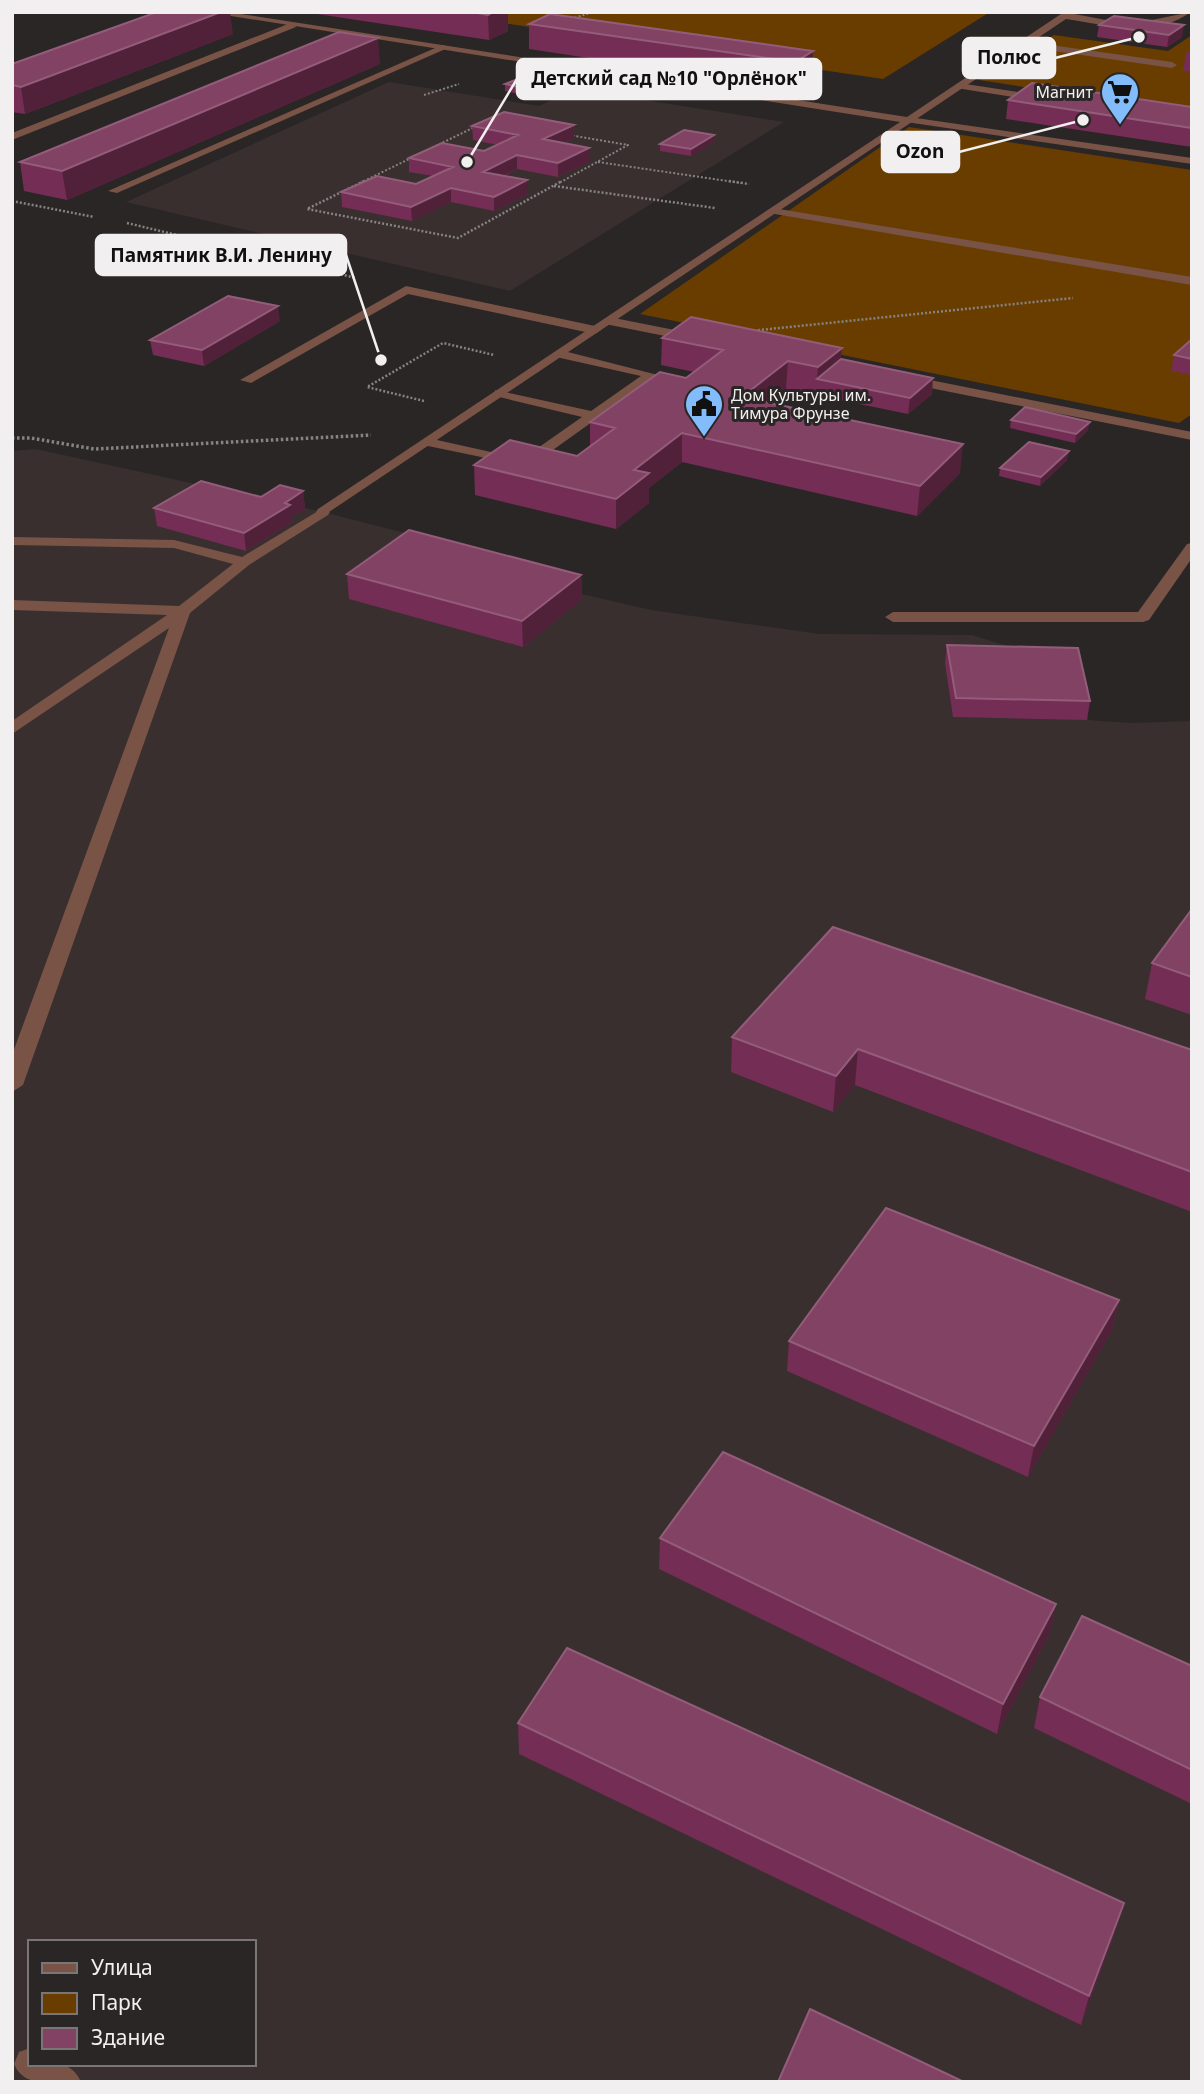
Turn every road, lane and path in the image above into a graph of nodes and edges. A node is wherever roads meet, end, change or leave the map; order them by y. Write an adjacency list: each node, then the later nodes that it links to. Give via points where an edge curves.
1 (209, 12): 4 (street); 5 (street)
2 (1187, 12): 3 (street, via 1153,26)
3 (1067, 14): 6 (street)
4 (195, 16)
5 (293, 25): 7 (street); 12 (street)
6 (1022, 44): 8 (street); 9 (street)
7 (445, 47): 11 (street); 17 (street)
8 (1172, 65)
9 (960, 86): 10 (street); 11 (street)
10 (1055, 101)
11 (909, 120): 13 (street); 16 (street)
12 (12, 137)
13 (1192, 161)
14 (597, 162): 15 (path); 15 (path, via 628,145 487,121 306,209 458,239); 16 (path)
15 (553, 186): 19 (path)
16 (806, 189): 20 (street)
17 (113, 191)
18 (12, 201): 21 (path)
19 (722, 209)
20 (773, 211): 23 (street); 26 (street)
21 (101, 218)
22 (126, 223): 24 (path)
23 (1192, 281)
24 (406, 290): 27 (street); 32 (street)
25 (1081, 297): 28 (path)
26 (609, 321): 27 (street); 28 (street)
27 (595, 330): 29 (street)
28 (700, 338)
29 (559, 354): 33 (street); 35 (street, via 652,375)
30 (495, 355): 34 (path, via 443,343 367,387)
31 (895, 377): 37 (street)
32 (246, 380)
33 (500, 393): 35 (street); 39 (street)
34 (424, 401)
35 (593, 416): 39 (street, via 524,464)
36 (371, 435): 38 (path, via 94,449)
37 (1192, 436)
38 (12, 439)
39 (428, 442): 42 (street)
40 (12, 541): 42 (street, via 174,544)
41 (1192, 547): 45 (street, via 1143,617)
42 (244, 562): 44 (street)
43 (12, 605): 44 (street)
44 (183, 611): 46 (street); 47 (street)
45 (892, 617)
46 (12, 729)
47 (12, 1084)
48 (12, 2054): 49 (street)
49 (28, 2063)
50 (34, 2066): 51 (street)
51 (64, 2082)

